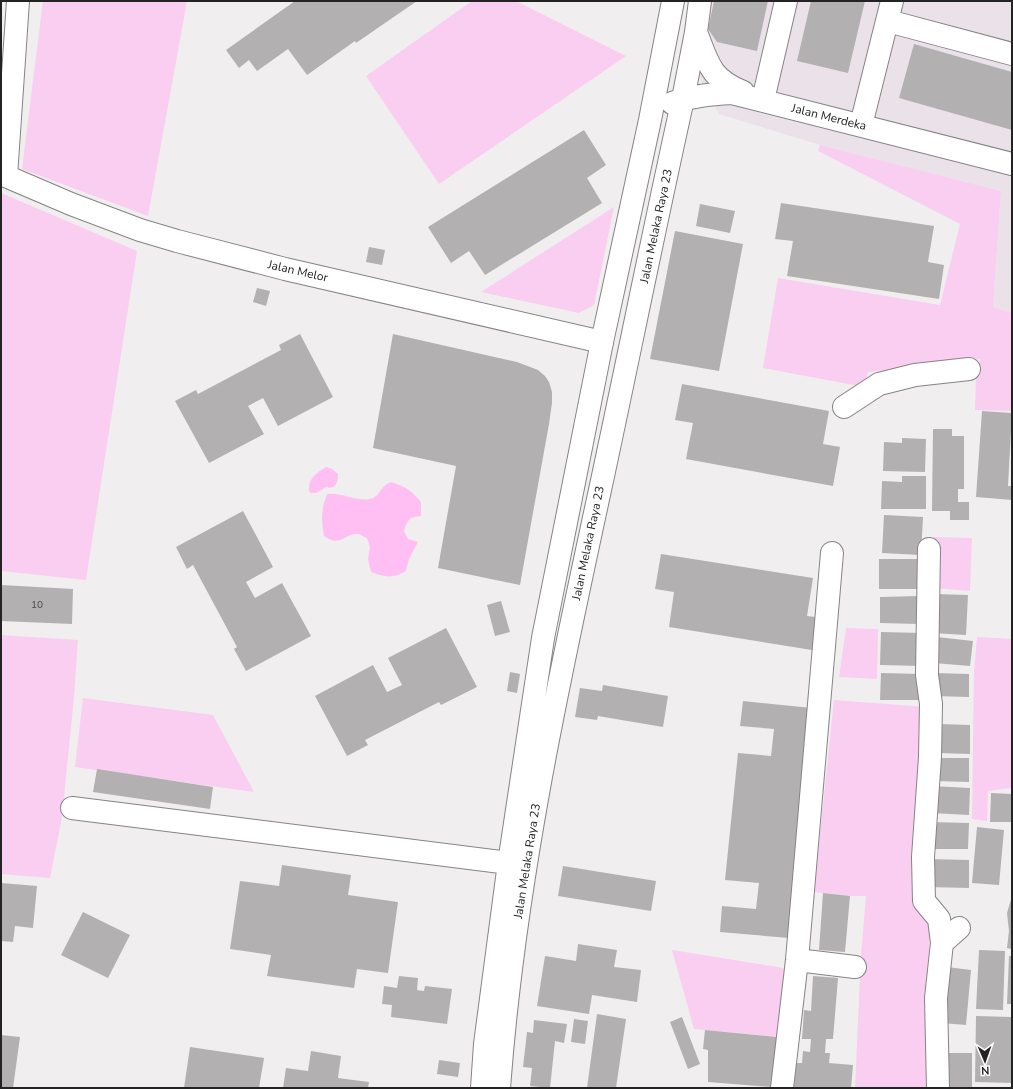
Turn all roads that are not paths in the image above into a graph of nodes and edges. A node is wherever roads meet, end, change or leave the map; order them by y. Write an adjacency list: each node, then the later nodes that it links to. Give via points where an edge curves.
1 (18, 1): 13 (main road)
2 (673, 1): 10 (main road, Jalan Melaka Raya 23)
3 (700, 1): 6 (main road, Jalan Melaka Raya 23)
4 (786, 1): 9 (main road)
5 (890, 11): 7 (main road); 11 (main road)
6 (696, 32): 8 (main road, Jalan Melaka Raya 23); 9 (main road, via 709,66 720,80 732,88)
7 (1012, 54)
8 (683, 99): 9 (main road, Jalan Merdeka, via 706,94 732,93); 10 (main road, Jalan Merdeka, via 665,106); 20 (main road, Jalan Melaka Raya 23)
9 (763, 100): 11 (main road, Jalan Merdeka)
10 (650, 120): 14 (main road, Jalan Melaka Raya 23)
11 (861, 125): 12 (main road, Jalan Merdeka)
12 (1012, 164)
13 (3, 175): 14 (main road, Jalan Melor, via 140,230 251,251)
14 (602, 342): 19 (main road, Jalan Melaka Raya 23)
15 (969, 369): 16 (main road, via 915,375 879,384)
16 (844, 407)
17 (929, 549): 24 (main road, via 927,675 931,704 931,742 923,857 924,901 939,919)
18 (832, 553): 25 (main road)
19 (543, 638): 20 (main road); 22 (main road, Jalan Melaka Raya 23)
20 (566, 644): 28 (main road, Jalan Melaka Raya 23, via 541,772 517,923)
21 (72, 808): 22 (main road)
22 (508, 863): 27 (main road, Jalan Melaka Raya 23, via 485,1044)
23 (959, 928): 24 (main road)
24 (942, 943): 30 (main road, via 936,998)
25 (797, 960): 26 (main road); 29 (main road)
26 (855, 967)
27 (482, 1088)
28 (499, 1088)
29 (782, 1088)
30 (938, 1088)

